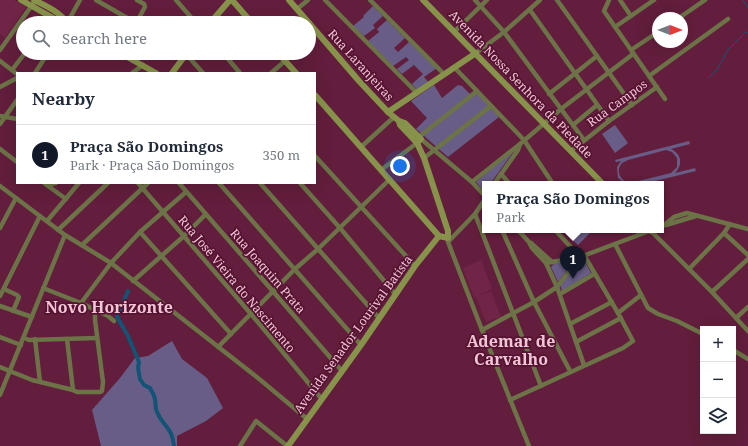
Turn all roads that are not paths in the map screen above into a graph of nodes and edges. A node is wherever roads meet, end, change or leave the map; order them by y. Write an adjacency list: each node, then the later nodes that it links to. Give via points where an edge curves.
1 (21, 0): 20 (street)
2 (80, 0): 28 (street)
3 (96, 0): 29 (street)
4 (137, 0): 30 (street, via 145,7)
5 (176, 0): 31 (street)
6 (231, 0): 32 (street); 33 (street)
7 (289, 0): 22 (street, Rua Laranjeiras)
8 (308, 0): 22 (street)
9 (325, 0): 76 (street)
10 (370, 0): 69 (street)
11 (423, 0): 40 (street, Avenida Nossa Senhora da Piedade)
12 (475, 0): 21 (street)
13 (487, 0): 21 (street)
14 (540, 0): 23 (street)
15 (557, 0): 46 (street)
16 (609, 0): 38 (street, via 604,11)
17 (620, 0): 35 (street)
18 (654, 0): 35 (street)
19 (705, 0): 24 (street)
20 (34, 2): 25 (street); 26 (street); 27 (street)
21 (481, 6): 40 (street); 41 (street)
22 (297, 9): 34 (street, Rua Laranjeiras)
23 (530, 10): 41 (street); 68 (street)
24 (687, 12)
25 (24, 16)
26 (50, 16)
27 (55, 16)
28 (71, 16)
29 (124, 16)
30 (140, 16)
31 (190, 16)
32 (216, 16)
33 (246, 16)
34 (303, 16)
35 (631, 16): 38 (street)
36 (728, 19): 70 (street)
37 (16, 27): 43 (street)
38 (615, 27): 44 (street)
39 (316, 31): 85 (street, Rua Laranjeiras)
40 (454, 32): 45 (street, Avenida Nossa Senhora da Piedade)
41 (504, 32): 45 (street); 77 (street)
42 (652, 37): 44 (street)
43 (0, 50)
44 (632, 52): 66 (street); 70 (street)
45 (476, 53): 56 (street); 91 (street, Avenida Nossa Senhora da Piedade)
46 (597, 56): 66 (street); 68 (street)
47 (0, 60): 57 (street)
48 (20, 60): 57 (street)
49 (43, 60): 58 (street)
50 (133, 60): 55 (street)
51 (181, 60): 61 (street)
52 (192, 60): 62 (street)
53 (229, 60): 63 (street)
54 (285, 61): 64 (street); 65 (street)
55 (143, 65): 59 (street); 60 (street)
56 (454, 67): 69 (street); 75 (street)
57 (12, 70): 67 (street)
58 (36, 72)
59 (133, 72)
60 (154, 72)
61 (173, 72)
62 (201, 72)
63 (239, 72)
64 (272, 72)
65 (295, 72)
66 (609, 72): 74 (street); 82 (street)
67 (16, 73)
68 (574, 73): 74 (street); 77 (street)
69 (444, 74): 76 (street)
70 (649, 76): 73 (street)
71 (16, 79): 72 (street)
72 (0, 87)
73 (657, 87): 79 (street); 82 (street, Rua Campos)
74 (586, 90): 81 (street); 84 (street)
75 (476, 91): 83 (street); 93 (street)
76 (417, 93): 85 (street)
77 (549, 94): 84 (street)
78 (316, 96): 97 (street)
79 (665, 99)
80 (16, 101): 86 (street)
81 (597, 105): 89 (street); 92 (street)
82 (632, 105): 89 (street, Rua Campos)
83 (491, 106): 94 (street); 99 (street)
84 (561, 109): 91 (street); 92 (street)
85 (388, 112): 88 (street, Rua Laranjeiras)
86 (3, 117): 87 (street); 90 (street)
87 (16, 119)
88 (397, 119): 93 (street, Rua Laranjeiras, via 400,125); 97 (street)
89 (609, 121): 95 (street, Rua Campos)
90 (0, 124)
91 (543, 124): 94 (street); 100 (street, Avenida Nossa Senhora da Piedade)
92 (573, 125): 95 (street)
93 (419, 139): 99 (street); 102 (street, Rua Laranjeiras); 104 (street)
94 (524, 140): 96 (street); 109 (street)
95 (584, 140): 100 (street, Rua Campos)
96 (520, 144): 105 (street); 111 (street)
97 (361, 147): 104 (street)
98 (0, 149): 103 (street)
99 (435, 151): 102 (street); 111 (street)
100 (571, 151): 110 (street, Avenida Nossa Senhora da Piedade)
101 (316, 157): 128 (street)
102 (424, 158): 152 (street, Rua Laranjeiras, via 448,231)
103 (16, 161)
104 (381, 170): 106 (street)
105 (501, 174): 107 (street); 108 (street)
106 (390, 179): 128 (street); 151 (street)
107 (496, 181)
108 (507, 181)
109 (551, 181)
110 (600, 181)
111 (472, 182): 124 (street)
112 (46, 184): 126 (street)
113 (78, 184): 126 (street)
114 (107, 184): 139 (street)
115 (139, 184): 122 (street, Rua José Vieira do Nascimento)
116 (147, 184): 122 (street)
117 (180, 184): 123 (street, Rua Joaquim Prata)
118 (220, 184): 165 (street)
119 (261, 184): 156 (street)
120 (301, 184): 137 (street)
121 (0, 186): 125 (street)
122 (143, 188): 129 (street, Rua José Vieira do Nascimento); 155 (street)
123 (186, 192): 129 (street); 130 (street, Rua Joaquim Prata)
124 (482, 194)
125 (16, 198): 132 (street); 136 (street)
126 (66, 199): 133 (street)
127 (482, 203): 131 (street)
128 (361, 208): 137 (street); 164 (street)
129 (163, 212): 140 (street); 150 (street, Rua José Vieira do Nascimento)
130 (205, 214): 150 (street); 172 (street, Rua Joaquim Prata)
131 (475, 214): 141 (street); 152 (street)
132 (40, 216): 133 (street); 171 (street)
133 (47, 221): 139 (street)
134 (664, 224): 135 (street, via 674,217 687,213)
135 (730, 224): 138 (street); 148 (street)
136 (0, 228)
137 (340, 228): 156 (street); 175 (street)
138 (748, 229)
139 (58, 230): 149 (street)
140 (140, 232): 157 (street); 162 (street)
141 (482, 232)
142 (482, 233): 185 (street)
143 (503, 233): 178 (street)
144 (521, 233): 153 (street)
145 (558, 233): 159 (street)
146 (643, 233): 154 (street)
147 (654, 233): 166 (street)
148 (724, 233): 158 (street); 166 (street)
149 (65, 235): 155 (street); 170 (street)
150 (184, 236): 157 (street); 187 (street, Rua José Vieira do Nascimento)
151 (439, 236): 152 (street); 164 (street, Avenida Senador Lourival Batista)
152 (448, 240): 194 (street)
153 (529, 242): 161 (street); 163 (street)
154 (615, 244): 159 (street); 176 (street)
155 (82, 245): 162 (street)
156 (318, 249): 165 (street); 189 (street)
157 (161, 255): 168 (street); 197 (street)
158 (748, 255)
159 (582, 256): 161 (street); 167 (street); 169 (street)
160 (748, 259): 173 (street)
161 (552, 262): 163 (street)
162 (111, 263): 168 (street); 180 (street)
163 (546, 263): 169 (street)
164 (415, 266): 175 (street, Avenida Senador Lourival Batista)
165 (294, 269): 172 (street); 205 (street)
166 (689, 269): 173 (street)
167 (594, 274): 174 (street); 179 (street)
168 (133, 281): 206 (street)
169 (557, 287): 174 (street); 178 (street)
170 (43, 288): 180 (street); 188 (street)
171 (4, 289): 177 (street); 183 (street, via 19,297)
172 (273, 291): 187 (street); 212 (street, Rua Joaquim Prata)
173 (712, 292): 191 (street)
174 (560, 294): 193 (street)
175 (396, 295): 189 (street, Avenida Senador Lourival Batista)
176 (641, 295): 186 (street); 196 (street, via 652,312)
177 (0, 296)
178 (534, 302): 185 (street); 213 (street)
179 (612, 302): 186 (street); 193 (street)
180 (81, 303): 184 (street)
181 (0, 306): 183 (street)
182 (748, 307): 191 (street)
183 (13, 311): 188 (street)
184 (95, 311): 192 (street); 200 (street)
185 (514, 313): 194 (street); 215 (street)
186 (618, 313): 190 (street)
187 (251, 314): 197 (street); 218 (street, Rua José Vieira do Nascimento)
188 (32, 317): 199 (street)
189 (379, 318): 205 (street, Avenida Senador Lourival Batista)
190 (621, 318): 203 (street); 209 (street, via 633,341)
191 (736, 318): 195 (street)
192 (114, 321)
193 (570, 324): 203 (street)
194 (482, 330): 219 (street)
195 (748, 331)
196 (700, 332)
197 (231, 334): 206 (street)
198 (0, 337): 204 (street)
199 (24, 338): 201 (street); 204 (street)
200 (97, 338): 202 (street); 216 (street, via 102,390)
201 (35, 339): 202 (street); 214 (street)
202 (67, 339): 216 (street)
203 (576, 342): 209 (street)
204 (22, 345): 211 (street)
205 (361, 345): 212 (street, Avenida Senador Lourival Batista)
206 (218, 347): 220 (street)
207 (736, 352): 208 (street)
208 (748, 359)
209 (584, 365): 213 (street)
210 (0, 367): 211 (street)
211 (10, 371): 214 (street); 217 (street)
212 (342, 371): 218 (street, Avenida Senador Lourival Batista)
213 (570, 371): 215 (street)
214 (40, 382): 216 (street)
215 (541, 386): 219 (street)
216 (74, 391)
217 (0, 394)
218 (321, 398): 220 (street, Avenida Senador Lourival Batista)
219 (510, 400): 223 (street)
220 (306, 418): 222 (street, Avenida Senador Lourival Batista)
221 (240, 446): 222 (street, via 256,422)
222 (287, 446)
223 (529, 446)

